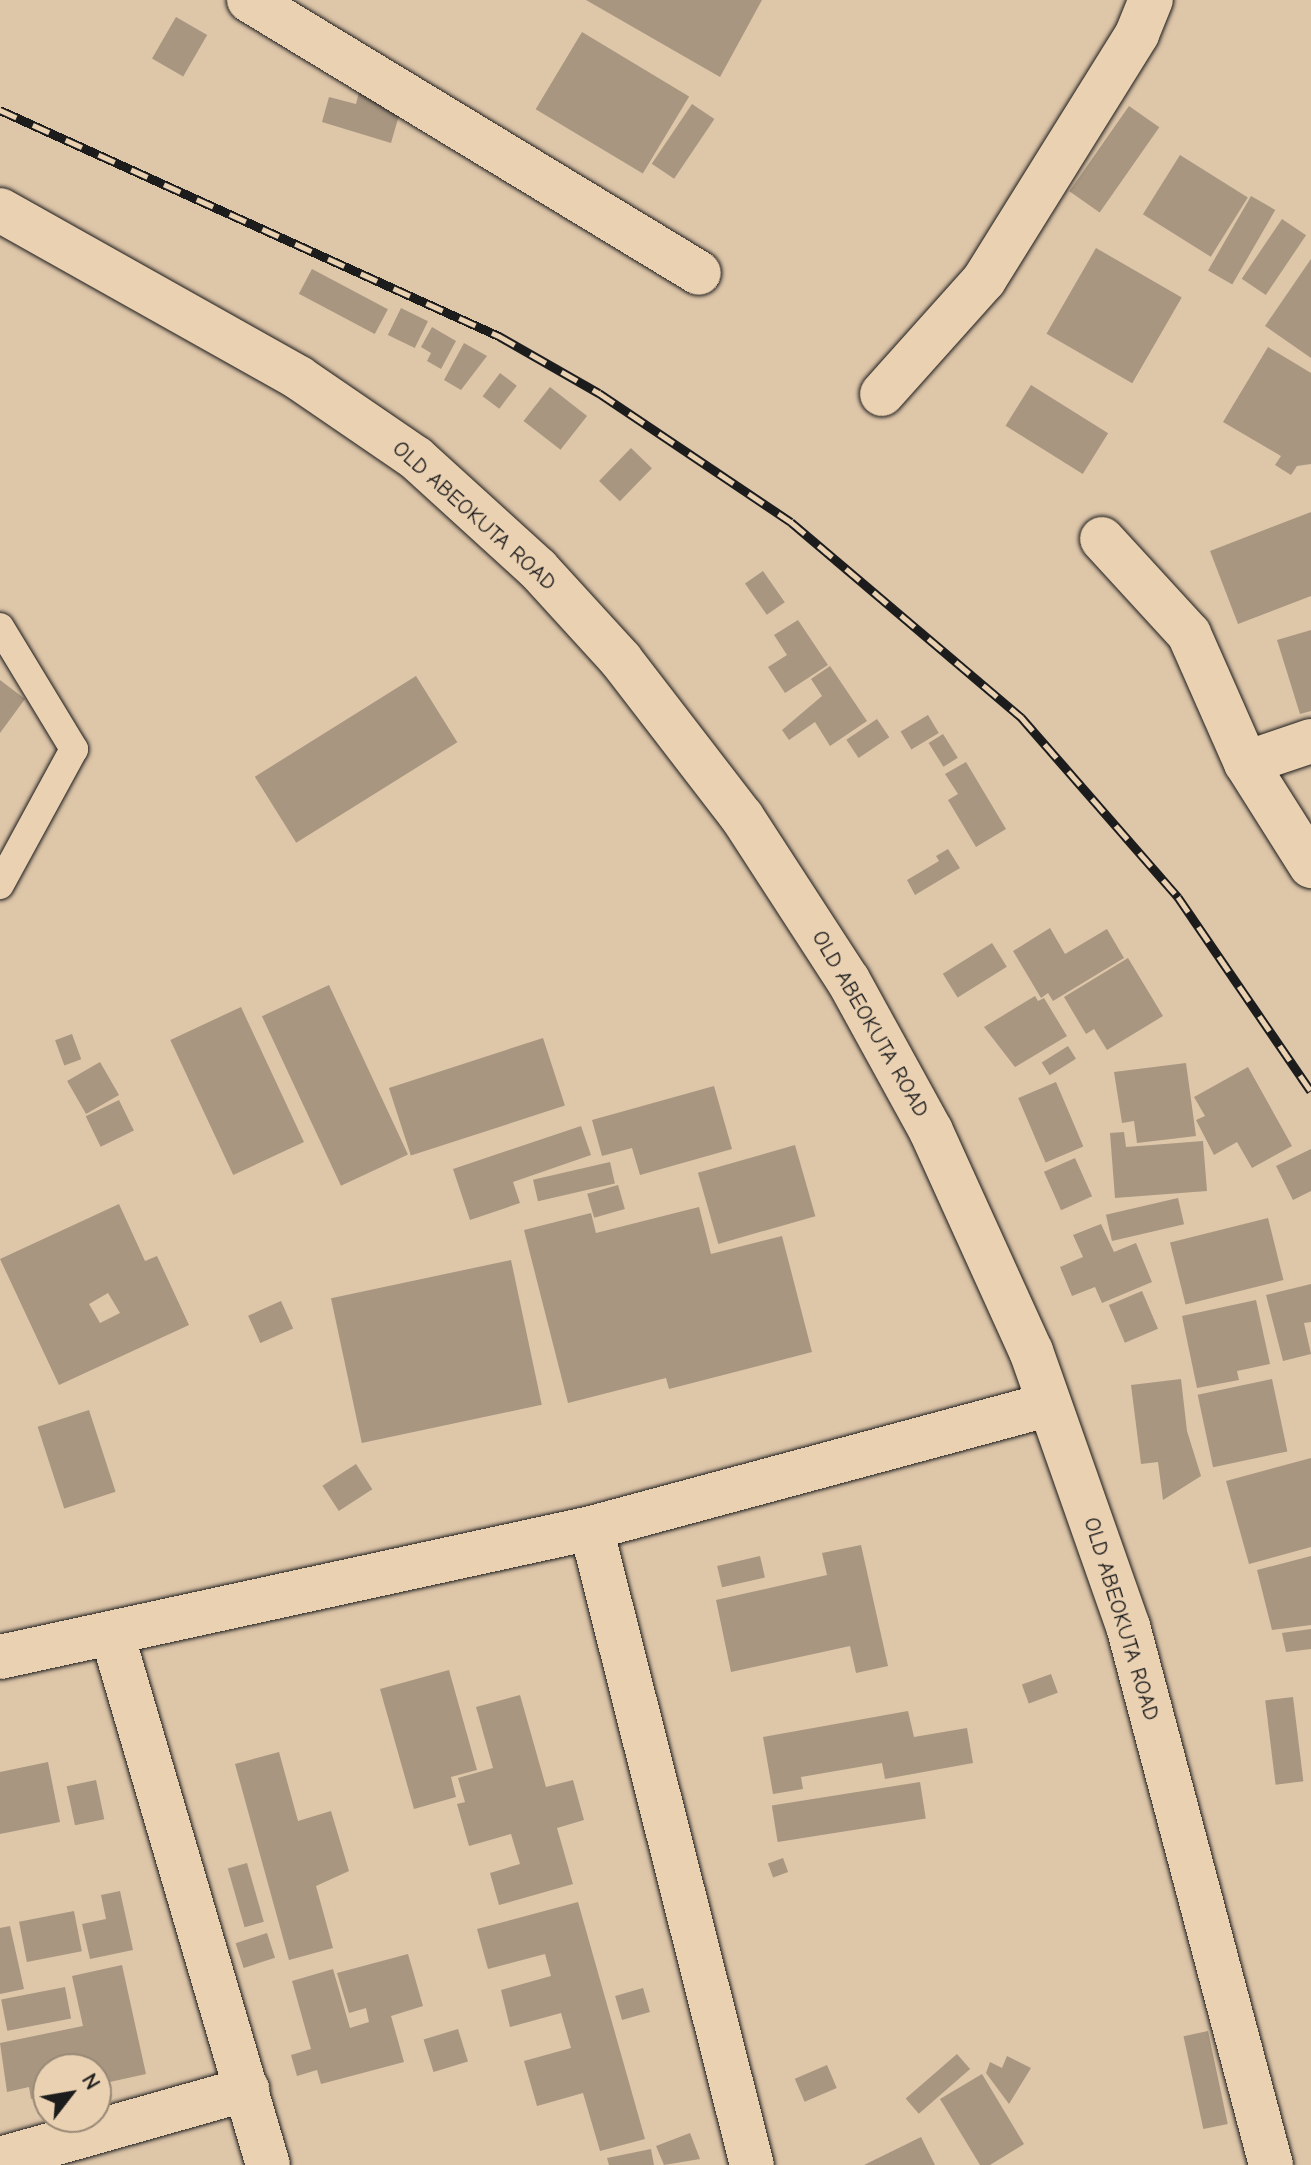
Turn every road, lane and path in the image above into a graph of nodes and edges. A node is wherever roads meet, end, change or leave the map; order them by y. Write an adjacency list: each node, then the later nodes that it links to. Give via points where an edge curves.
1 (249, 0): 4 (main road)
2 (1151, 0): 5 (main road, via 1137,34 984,280)
3 (0, 210): 12 (main road, OLD ABEOKUTA ROAD, via 299,378 416,458 538,569 621,660 742,817 848,980 931,1131)
4 (699, 273)
5 (882, 394)
6 (1102, 539): 9 (main road, via 1189,634)
7 (0, 627): 11 (lane, via 74,749)
8 (1311, 741): 9 (main road)
9 (1246, 763): 10 (main road)
10 (1311, 866)
11 (0, 885)
12 (1049, 1404): 13 (main road); 20 (main road, OLD ABEOKUTA ROAD, via 1128,1626)
13 (591, 1528): 14 (main road); 19 (main road)
14 (112, 1634): 15 (main road); 16 (main road)
15 (0, 1657)
16 (247, 2089): 17 (main road); 18 (main road)
17 (0, 2159)
18 (268, 2165)
19 (752, 2165)
20 (1271, 2165)

